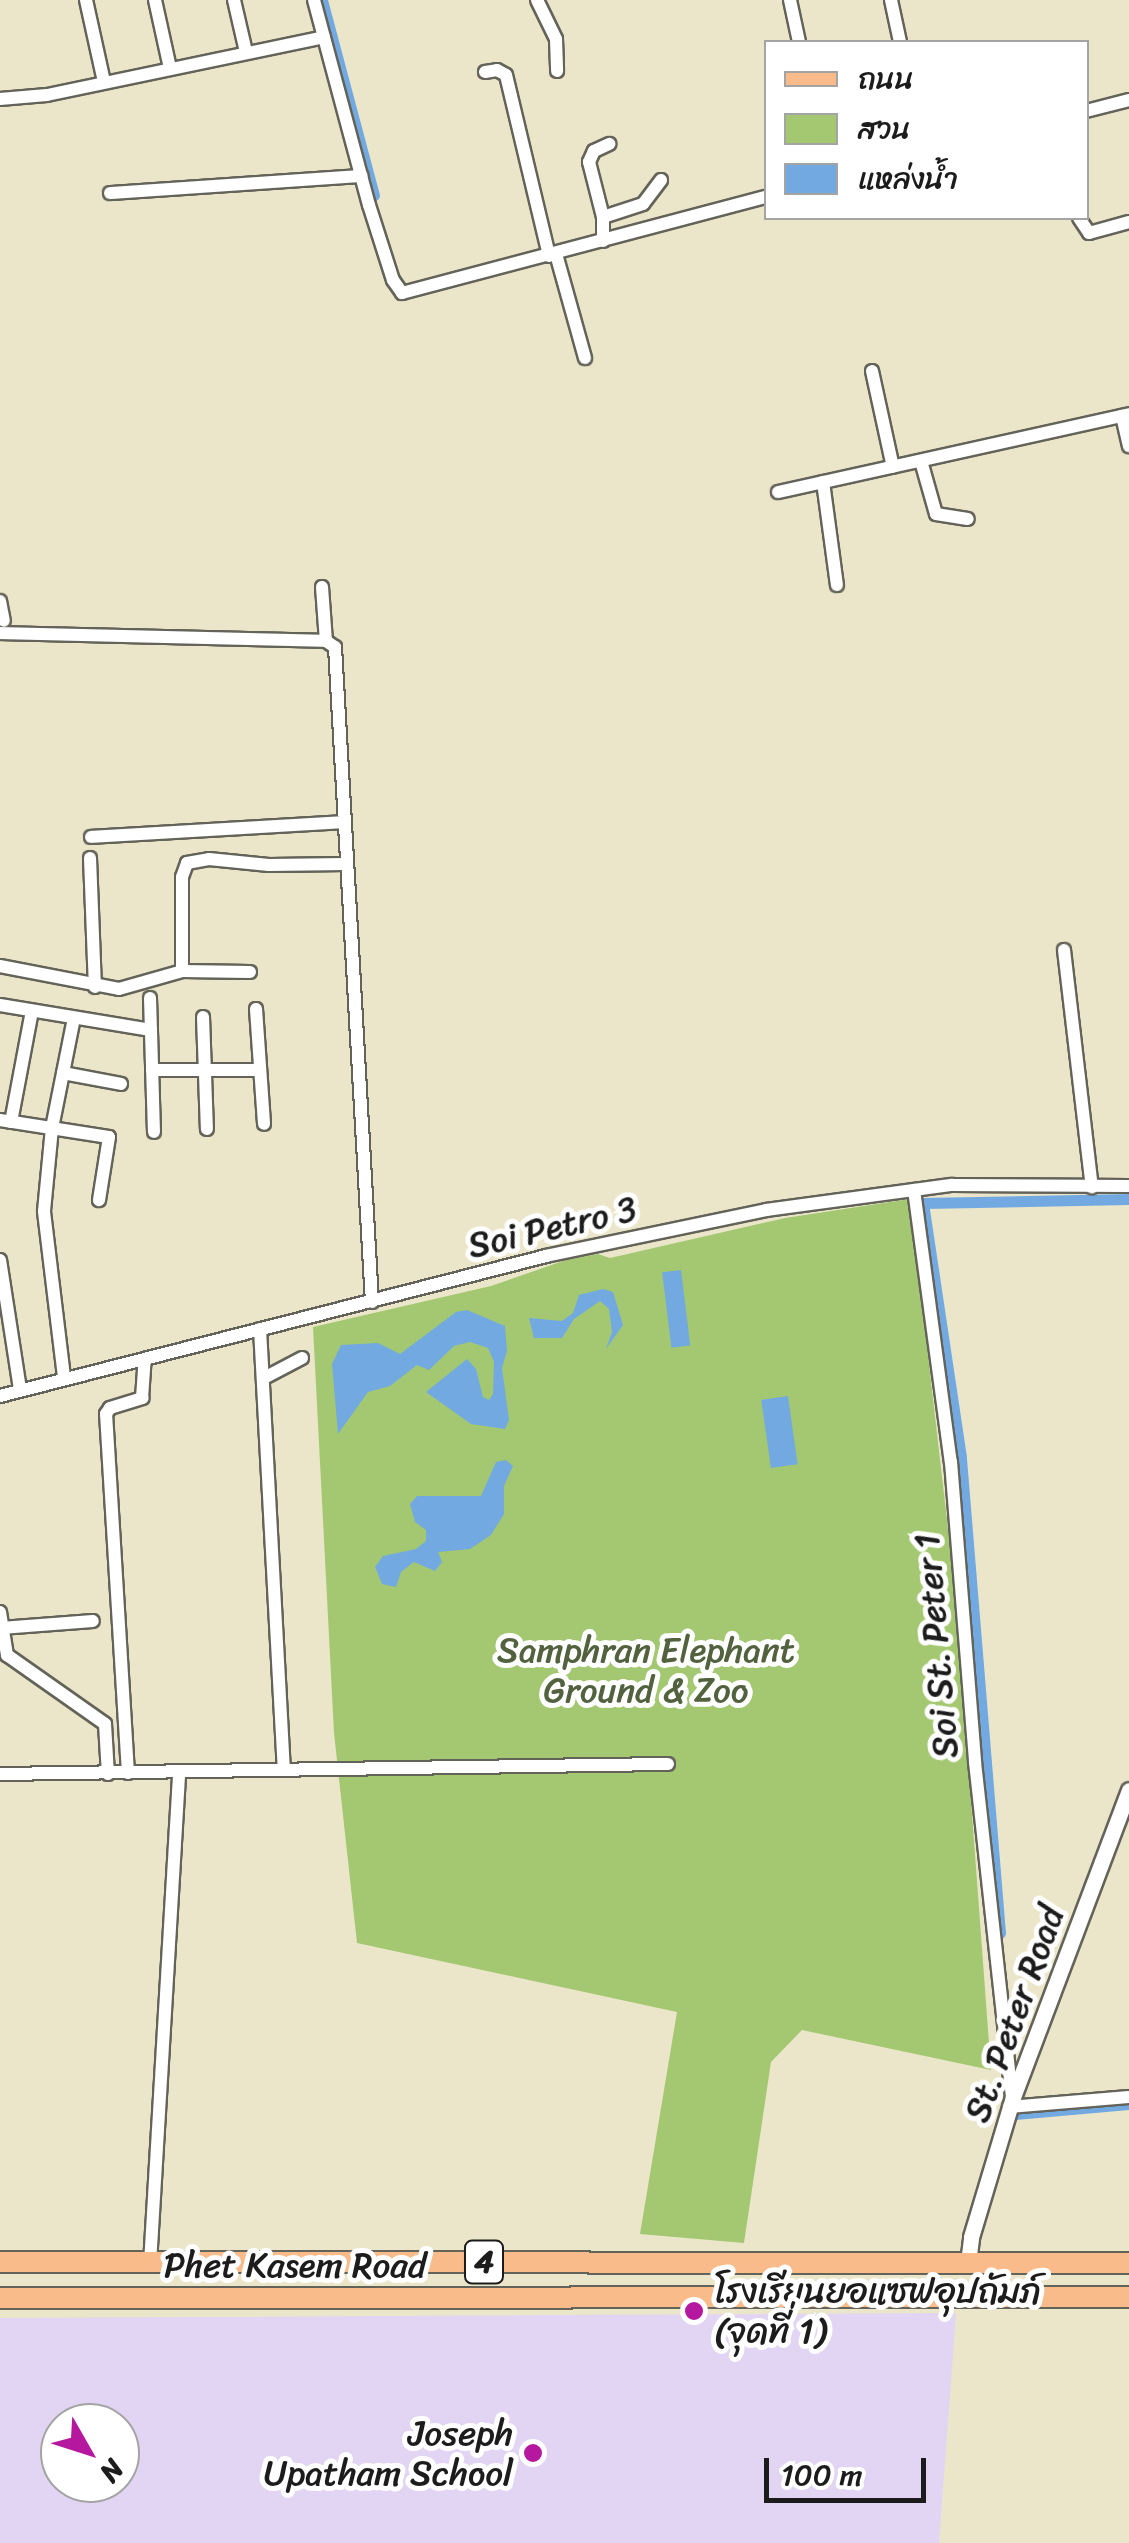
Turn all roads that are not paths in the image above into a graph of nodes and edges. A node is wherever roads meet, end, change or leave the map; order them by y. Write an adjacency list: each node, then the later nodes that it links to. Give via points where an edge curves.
1 (86, 0): 15 (street)
2 (155, 0): 12 (street)
3 (234, 0): 11 (street)
4 (314, 0): 8 (street)
5 (538, 0): 13 (street, via 556,39)
6 (790, 0): 9 (street)
7 (891, 0): 10 (street)
8 (324, 37): 11 (street); 20 (street)
9 (799, 40)
10 (900, 40)
11 (246, 52): 12 (street)
12 (170, 68): 15 (street)
13 (558, 71)
14 (485, 72): 28 (street, via 506,74)
15 (104, 82): 16 (street)
16 (0, 99)
17 (1129, 100): 18 (street)
18 (1089, 110)
19 (609, 144): 24 (street, via 594,151 590,162)
20 (361, 176): 22 (street); 28 (street, via 402,292)
21 (661, 180): 24 (street, via 644,204)
22 (110, 193)
23 (764, 199): 27 (street)
24 (603, 217): 27 (street)
25 (1080, 220): 26 (street, via 1089,233)
26 (1129, 222)
27 (603, 241): 28 (street)
28 (552, 255): 29 (street)
29 (585, 358)
30 (872, 371): 34 (street)
31 (1126, 415): 32 (street); 33 (street)
32 (1129, 446)
33 (921, 460): 34 (street); 37 (street, via 936,514)
34 (893, 467): 35 (street)
35 (823, 482): 36 (street); 38 (street)
36 (778, 492)
37 (968, 519)
38 (837, 586)
39 (322, 587): 42 (street)
40 (0, 601): 41 (street)
41 (2, 627): 42 (street)
42 (326, 642): 43 (street, via 335,647)
43 (344, 822): 44 (street); 46 (street)
44 (91, 837)
45 (90, 858): 51 (street)
46 (346, 864): 49 (street, via 187,863); 74 (street)
47 (1064, 950): 70 (street)
48 (0, 966): 51 (street)
49 (182, 971): 50 (street); 51 (street, via 119,989)
50 (250, 972)
51 (95, 987)
52 (150, 998): 58 (street)
53 (0, 1005): 55 (street)
54 (256, 1009): 61 (street)
55 (32, 1011): 57 (street); 64 (street)
56 (203, 1017): 60 (street)
57 (74, 1018): 58 (street); 62 (street)
58 (151, 1030): 59 (street)
59 (152, 1070): 60 (street); 68 (street)
60 (206, 1070): 61 (street); 67 (street)
61 (260, 1070): 65 (street)
62 (63, 1073): 63 (street); 66 (street)
63 (121, 1084)
64 (6, 1121): 66 (street)
65 (264, 1124)
66 (52, 1128): 72 (street, via 110,1139); 78 (street, via 44,1211)
67 (207, 1130)
68 (154, 1132)
69 (1129, 1186): 70 (street, Soi Petro 3)
70 (1092, 1187): 71 (street, Soi Petro 3)
71 (914, 1190): 74 (street, Soi Petro 3, via 766,1210); 93 (street, Soi St. Peter 1, via 952,1462 974,1762)
72 (99, 1200)
73 (0, 1260): 80 (street)
74 (372, 1302): 75 (street, Soi Petro 3)
75 (260, 1329): 77 (street, Soi Petro 3); 79 (street)
76 (302, 1358): 79 (street)
77 (145, 1359): 78 (street, Soi Petro 3); 87 (street, via 142,1398 106,1414)
78 (64, 1377): 80 (street, Soi Petro 3)
79 (264, 1378): 86 (street)
80 (20, 1390): 81 (street, Soi Petro 3)
81 (0, 1396)
82 (0, 1612): 84 (street)
83 (93, 1621): 84 (street)
84 (1, 1628): 90 (street, via 7,1655 104,1724)
85 (668, 1764): 86 (street)
86 (284, 1768): 88 (street)
87 (128, 1773): 88 (street); 90 (street)
88 (179, 1773): 97 (street)
89 (0, 1774): 90 (street)
90 (108, 1774)
91 (1129, 1790): 93 (street, St. Peter Road)
92 (1129, 2096): 93 (street)
93 (1013, 2098): 95 (street, St. Peter Road)
94 (0, 2262): 97 (main road, Phet Kasem Road / 4)
95 (968, 2263): 96 (main road, Phet Kasem Road / 4); 97 (main road, Phet Kasem Road / 4); 100 (main road)
96 (1129, 2263)
97 (150, 2264)
98 (1129, 2297): 100 (main road, Phet Kasem Road / 4)
99 (0, 2298): 100 (main road, Phet Kasem Road / 4)
100 (969, 2298)

